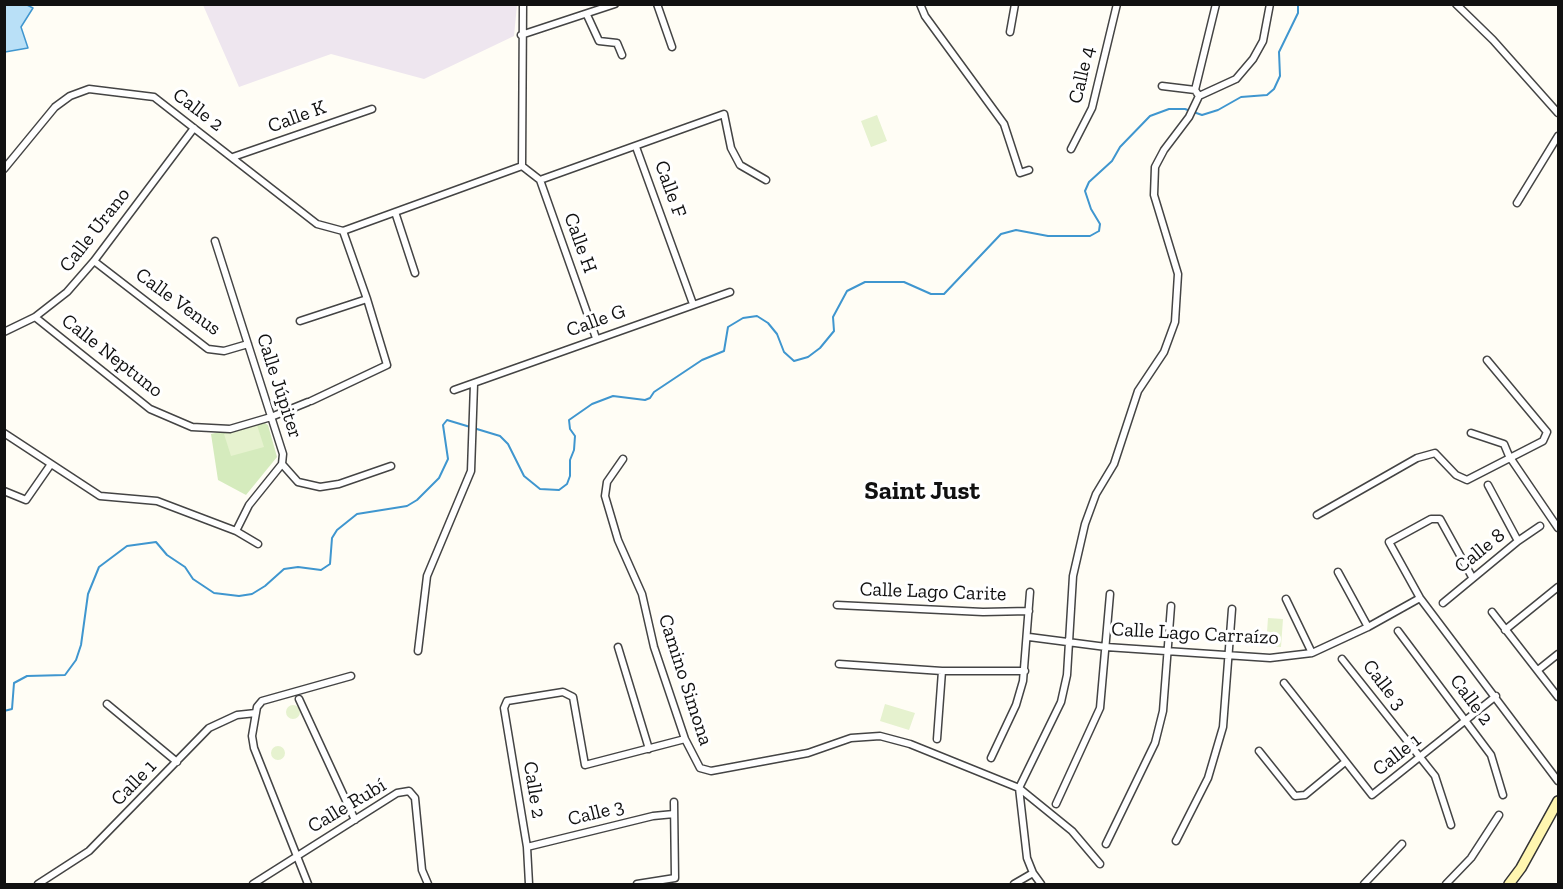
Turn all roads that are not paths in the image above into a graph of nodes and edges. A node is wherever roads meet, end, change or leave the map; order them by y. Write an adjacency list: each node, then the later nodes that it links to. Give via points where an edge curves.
1 (523, 4): 12 (street)
2 (615, 4): 10 (street)
3 (657, 4): 13 (street)
4 (920, 4): 27 (street, via 1004,124 1020,173)
5 (1015, 4): 11 (street)
6 (1117, 4): 23 (street, Calle 4, via 1092,108)
7 (1216, 4): 16 (street)
8 (1270, 4): 17 (street, via 1263,41 1253,59 1236,79)
9 (1456, 4): 19 (street)
10 (587, 15): 12 (street); 14 (street, via 599,41 617,43)
11 (1010, 32)
12 (521, 35): 25 (street)
13 (672, 47)
14 (622, 55)
15 (1162, 87): 16 (street)
16 (1195, 90): 17 (street)
17 (1199, 96): 80 (street, via 1155,167 1154,195 1178,274 1175,322 1164,352 1138,391 1114,464 1096,494 1085,524 1073,576)
18 (372, 109): 24 (street, Calle K)
19 (1558, 113)
20 (194, 128): 24 (street, Calle 2); 26 (street, Calle 2, via 154,97 89,89 55,107); 34 (street, Calle Urano)
21 (1558, 136): 30 (street)
22 (636, 147): 28 (street, Calle F); 29 (street, via 723,114 731,148 740,165); 38 (street, Calle F)
23 (1071, 149)
24 (233, 157): 32 (street, Calle 2, via 317,224)
25 (522, 166): 28 (street); 31 (street)
26 (4, 170)
27 (1029, 170)
28 (540, 180): 42 (street, Calle H)
29 (766, 180)
30 (1517, 203)
31 (395, 212): 32 (street); 35 (street)
32 (343, 231): 37 (street)
33 (215, 241): 43 (street, Calle Júpiter)
34 (94, 261): 39 (street, Calle Urano, via 67,292); 43 (street, Calle Venus, via 208,349 224,351)
35 (415, 273)
36 (730, 292): 38 (street, Calle G)
37 (367, 299): 40 (street); 47 (street, Calle Neptuno, via 387,365)
38 (693, 304): 42 (street, Calle G)
39 (35, 317): 41 (street, Calle Urano); 47 (street, Calle Neptuno, via 150,409 192,427 230,429)
40 (300, 321)
41 (4, 332)
42 (596, 338): 45 (street, Calle G)
43 (248, 344): 47 (street, Calle Júpiter)
44 (1487, 360): 50 (street, via 1547,432 1543,441)
45 (474, 384): 46 (street, Calle G); 83 (street, via 471,471 427,576)
46 (454, 390)
47 (272, 417): 53 (street, Calle Júpiter, via 283,454)
48 (4, 432): 52 (street)
49 (1471, 434): 50 (street, via 1504,444)
50 (1509, 456): 57 (street, via 1467,480 1456,475 1435,453 1417,458); 59 (street)
51 (623, 459): 101 (street, Camino Simona, via 607,482 605,496 618,540 642,594 654,647)
52 (51, 464): 56 (street, via 26,500); 60 (street, via 100,496 157,501)
53 (282, 464): 54 (street, via 298,482 320,487); 60 (street, Calle Júpiter, via 249,505)
54 (391, 466)
55 (1488, 485): 61 (street)
56 (4, 491)
57 (1317, 515)
58 (1540, 526): 61 (street, Calle 8)
59 (1558, 528)
60 (236, 531): 62 (street)
61 (1518, 541): 64 (street, Calle 8)
62 (258, 544)
63 (1338, 572): 76 (street)
64 (1472, 578): 68 (street, via 1443,523 1431,519 1389,542); 70 (street, Calle 8)
65 (1558, 587): 77 (street)
66 (1030, 592): 74 (street)
67 (1110, 594): 82 (street)
68 (1420, 598): 76 (street, Calle Lago Carraízo); 95 (street)
69 (1286, 599): 85 (street)
70 (1443, 603)
71 (837, 605): 74 (street, Calle Lago Carite, via 983,612)
72 (1172, 606): 84 (street)
73 (1232, 609): 87 (street)
74 (1029, 610): 79 (street)
75 (1492, 612): 77 (street)
76 (1368, 627): 85 (street, Calle Lago Carraízo)
77 (1505, 630): 90 (street)
78 (1398, 631): 100 (street, Calle 2)
79 (1029, 637): 80 (street, Calle Lago Carraízo); 92 (street)
80 (1067, 642): 82 (street, Calle Lago Carraízo); 110 (street, via 1061,702)
81 (618, 647): 103 (street)
82 (1107, 647): 84 (street, Calle Lago Carraízo); 114 (street, via 1100,708)
83 (418, 651)
84 (1167, 651): 87 (street, Calle Lago Carraízo); 120 (street, via 1163,711 1155,744)
85 (1312, 653): 87 (street, Calle Lago Carraízo, via 1270,658)
86 (1558, 654): 90 (street)
87 (1229, 655): 119 (street, via 1223,727 1208,778)
88 (1342, 659): 106 (street, Calle 3)
89 (839, 664): 91 (street)
90 (1538, 670): 96 (street)
91 (942, 671): 92 (street); 102 (street)
92 (1025, 671): 105 (street, via 1016,705)
93 (351, 676): 99 (street, via 261,701)
94 (1284, 683): 108 (street, Calle 1)
95 (1496, 696): 100 (street, Calle 1); 109 (street)
96 (1558, 697)
97 (299, 699): 117 (street)
98 (106, 704): 107 (street)
99 (256, 713): 107 (street, Calle 1, via 218,722); 123 (street, via 254,748)
100 (1466, 721): 106 (street, Calle 1); 111 (street, Calle 2, via 1491,755)
101 (685, 739): 103 (street); 110 (street, Camino Simona, via 700,768 711,771 808,753 852,738 880,736 910,744)
102 (937, 739)
103 (649, 749): 122 (street, Calle 2, via 585,765 573,697 563,692 507,701 504,708)
104 (1259, 751): 108 (street, via 1295,796 1305,795)
105 (991, 758)
106 (1420, 758): 108 (street, Calle 1, via 1372,795); 118 (street, Calle 3, via 1435,776)
107 (177, 762): 126 (street, Calle 1, via 89,852)
108 (1345, 762)
109 (1558, 781)
110 (1019, 788): 124 (street, Camino Simona, via 1072,831); 125 (street, via 1027,858)
111 (1503, 795)
112 (1558, 801): 136 (street)
113 (674, 802): 115 (street)
114 (1056, 804)
115 (674, 814): 122 (street, Calle 3); 131 (street, via 675,878)
116 (1499, 814): 135 (street, via 1471,858)
117 (355, 820): 123 (street, Calle Rubí); 129 (street, Calle Rubí, via 397,793 409,791 415,798)
118 (1451, 825)
119 (1176, 841)
120 (1106, 844)
121 (1402, 844): 134 (street)
122 (527, 847): 130 (street, Calle 2)
123 (297, 857): 127 (street, Calle Rubí); 128 (street)
124 (1101, 864)
125 (1033, 873): 132 (street); 133 (street)
126 (38, 885)
127 (253, 885)
128 (308, 885)
129 (428, 885)
130 (528, 885)
131 (637, 885)
132 (1014, 885)
133 (1041, 885)
134 (1364, 885)
135 (1446, 885)
136 (1509, 885)

